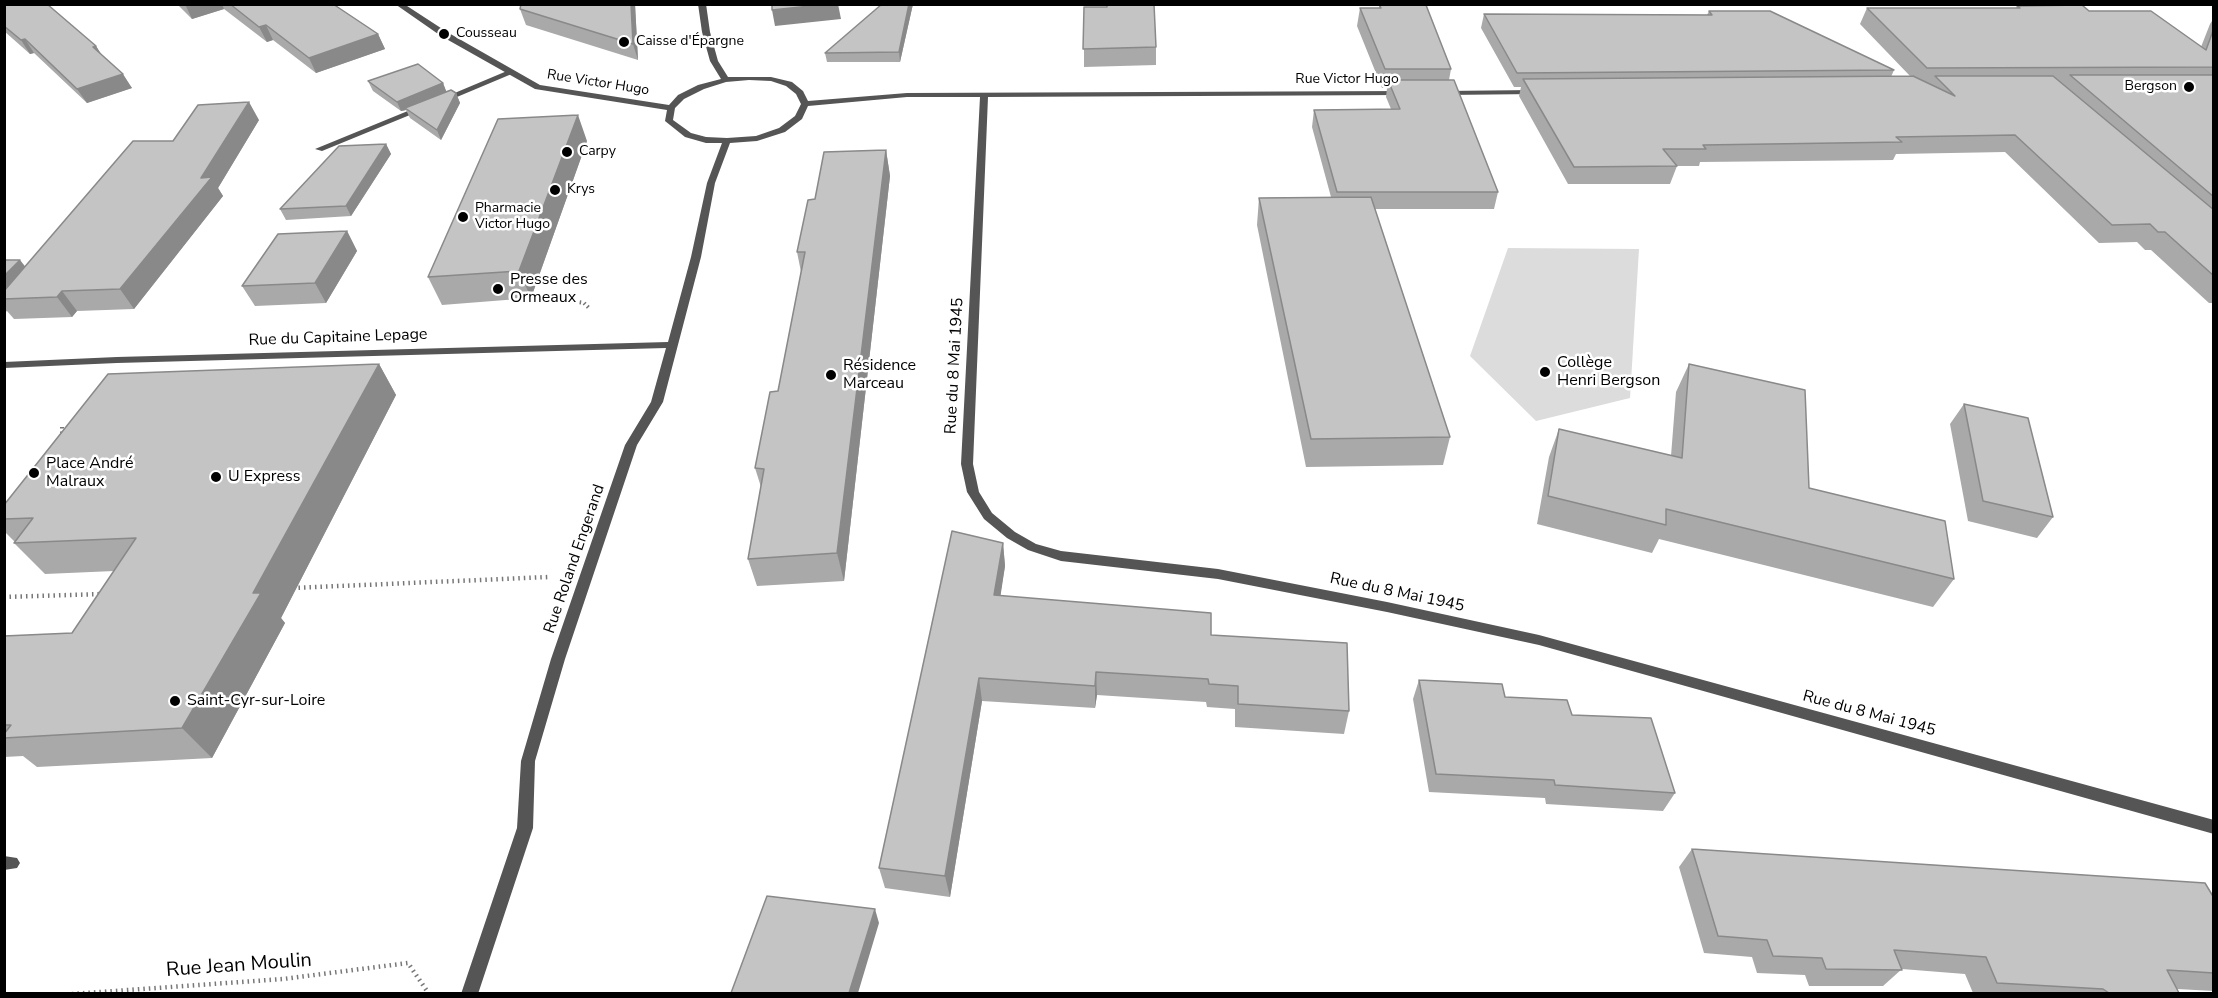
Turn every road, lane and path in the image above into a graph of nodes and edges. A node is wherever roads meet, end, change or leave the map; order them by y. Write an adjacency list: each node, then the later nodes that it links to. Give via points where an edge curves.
1 (398, 4): 3 (street, Rue Victor Hugo)
2 (702, 4): 4 (street, via 714,61)
3 (510, 73): 10 (street, Rue Victor Hugo, via 538,87); 12 (street)
4 (726, 80): 9 (street, via 749,78 789,84 801,93); 10 (street, via 681,97)
5 (1544, 92): 7 (street)
6 (1413, 93): 8 (street, Rue Victor Hugo)
7 (1434, 93)
8 (984, 95): 9 (street, Rue Victor Hugo, via 907,95); 23 (street, Rue du 8 Mai 1945, via 967,464 973,492 988,516 1011,535 1061,556 1218,574 1539,640)
9 (805, 104): 11 (street, via 799,117 782,130)
10 (671, 108): 11 (street, via 669,121 688,135)
11 (727, 141): 15 (street, Rue Roland Engerand, via 711,183)
12 (319, 149)
13 (553, 298): 14 (path, via 584,303)
14 (589, 308)
15 (672, 345): 16 (street, Rue du Capitaine Lepage); 19 (street, Rue Roland Engerand, via 657,402 631,445)
16 (4, 365)
17 (62, 427): 18 (path)
18 (62, 437)
19 (588, 576): 20 (path); 26 (street, Rue Roland Engerand, via 528,761 525,828)
20 (285, 588)
21 (110, 594): 22 (path)
22 (4, 597)
23 (2214, 827)
24 (72, 993): 25 (path, Rue Jean Moulin, via 283,980 408,963)
25 (429, 993)
26 (470, 993)

